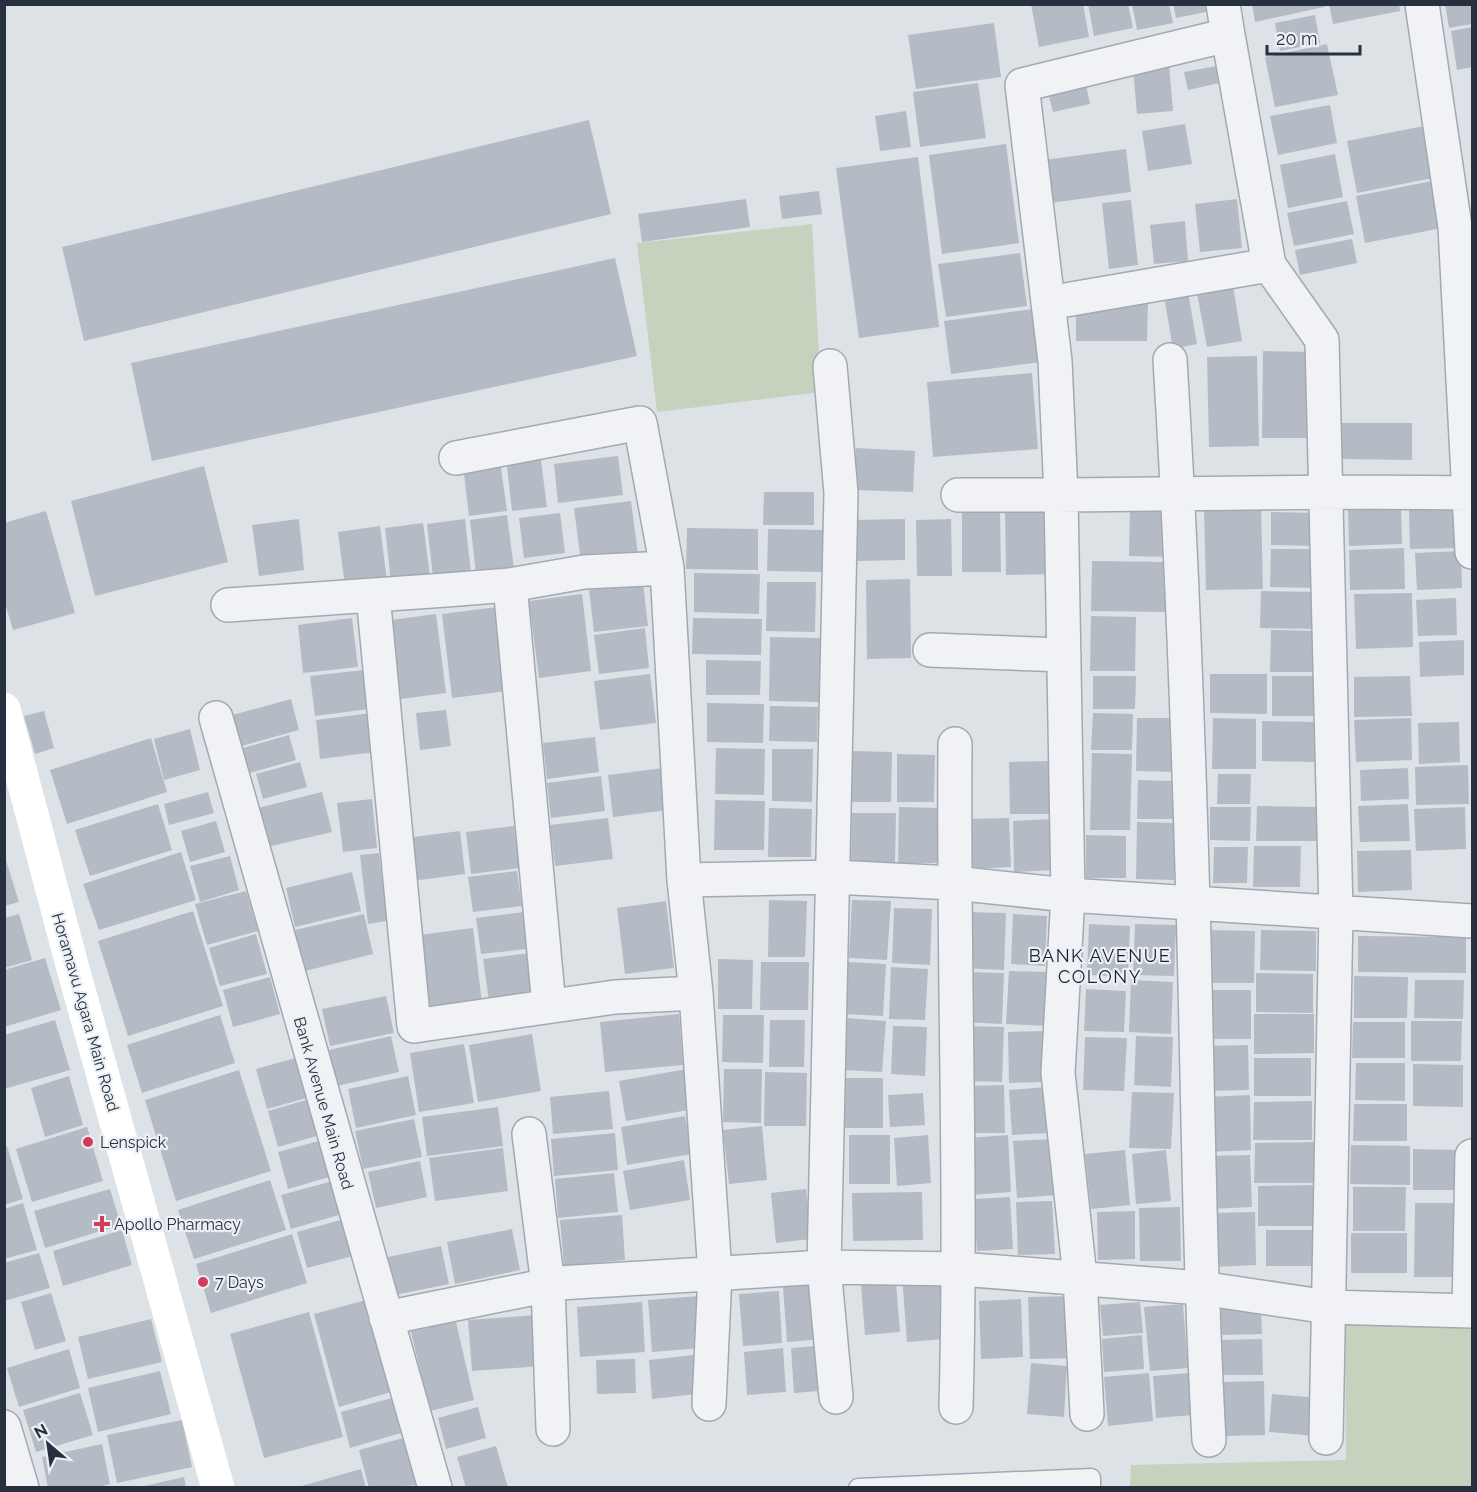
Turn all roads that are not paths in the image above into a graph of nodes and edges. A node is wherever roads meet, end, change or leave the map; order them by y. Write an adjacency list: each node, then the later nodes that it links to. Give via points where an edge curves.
1 (1422, 4): 3 (street)
2 (1226, 20): 4 (street); 5 (street, via 1022,85)
3 (1464, 225): 10 (street)
4 (1269, 265): 5 (street); 9 (street, via 1322,340)
5 (1048, 303): 13 (street, via 1055,361)
6 (1170, 360): 11 (street)
7 (830, 366): 24 (street, via 841,493)
8 (456, 458): 15 (street, via 640,423)
9 (1327, 490): 10 (street); 11 (street); 29 (street)
10 (1470, 493): 14 (street)
11 (1178, 494): 13 (street); 28 (street)
12 (958, 495): 13 (street)
13 (1061, 495): 20 (street)
14 (1473, 552)
15 (667, 568): 16 (street, via 584,572); 25 (street)
16 (510, 585): 17 (street); 32 (street)
17 (373, 595): 18 (street); 32 (street, via 414,1026)
18 (228, 605)
19 (930, 650): 20 (street)
20 (1064, 655): 27 (street)
21 (4, 710): 54 (street, Horamavu Agara Main Road)
22 (216, 718): 43 (street, Bank Avenue Main Road)
23 (956, 744): 26 (street)
24 (833, 877): 25 (street); 26 (street); 35 (street)
25 (684, 880): 31 (street)
26 (954, 883): 27 (street); 36 (street)
27 (1068, 895): 28 (street); 38 (street, via 1058,1072)
28 (1193, 902): 29 (street); 40 (street)
29 (1336, 912): 30 (street); 41 (street)
30 (1473, 921)
31 (696, 993): 32 (street, via 615,997); 37 (street)
32 (549, 1006)
33 (529, 1134): 39 (street)
34 (1473, 1156): 42 (street)
35 (824, 1267): 36 (street); 37 (street); 44 (street)
36 (960, 1269): 38 (street); 46 (street)
37 (715, 1274): 39 (street); 45 (street)
38 (1080, 1277): 40 (street); 47 (street)
39 (548, 1285): 43 (street); 49 (street)
40 (1201, 1288): 41 (street); 51 (street)
41 (1328, 1307): 42 (street); 50 (street)
42 (1471, 1311)
43 (386, 1318): 55 (street, Bank Avenue Main Road)
44 (836, 1397)
45 (709, 1404)
46 (956, 1407)
47 (1087, 1414)
48 (4, 1427): 53 (street)
49 (553, 1429)
50 (1326, 1437)
51 (1209, 1440)
52 (939, 1486): 56 (lane); 57 (lane, via 1091,1478)
53 (22, 1488)
54 (218, 1488)
55 (435, 1488)
56 (858, 1488)
57 (1091, 1488)

